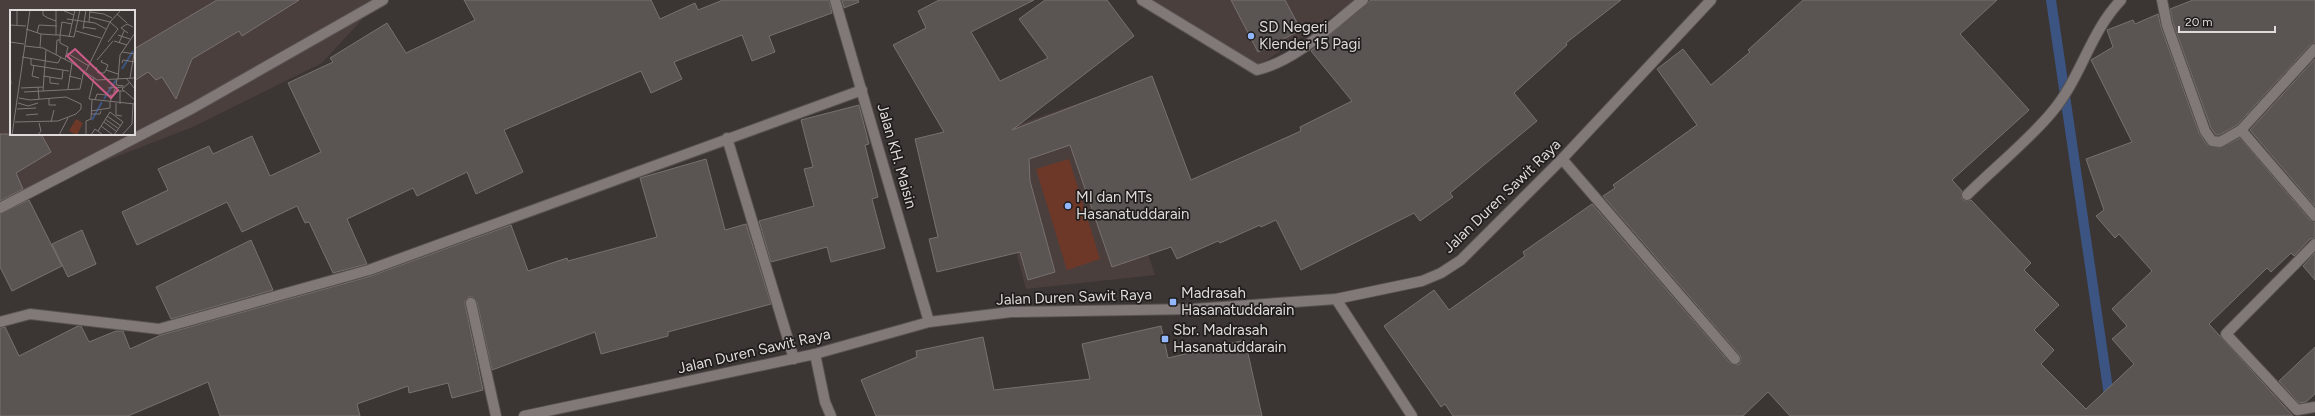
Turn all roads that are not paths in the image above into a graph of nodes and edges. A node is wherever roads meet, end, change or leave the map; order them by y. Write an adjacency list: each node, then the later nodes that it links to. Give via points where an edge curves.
1 (383, 0): 14 (street, via 193,108)
2 (835, 0): 9 (street, Jalan KH. Maisin)
3 (1142, 0): 4 (street, via 1257,70 1280,63 1295,54)
4 (1363, 0)
5 (1711, 0): 12 (street, Jalan Duren Sawit Raya)
6 (2121, 0): 13 (street, via 2096,34 2078,71 2053,111)
7 (2162, 0): 10 (street, via 2167,25 2205,131 2212,141 2220,142)
8 (2315, 49): 10 (street)
9 (862, 90): 11 (street); 20 (street, Jalan KH. Maisin)
10 (2241, 130): 15 (street)
11 (727, 138): 19 (street, via 369,270 159,329 30,314); 22 (street)
12 (1562, 159): 17 (street, Jalan Duren Sawit Raya, via 1461,260 1441,273 1422,280); 23 (street)
13 (1967, 194)
14 (0, 208)
15 (2315, 216)
16 (2315, 244): 24 (street, via 2226,334 2297,410)
17 (1336, 299): 20 (street, Jalan Duren Sawit Raya, via 1193,309 1011,312); 28 (street)
18 (471, 303): 25 (street)
19 (0, 322)
20 (929, 322): 21 (street, Jalan Duren Sawit Raya)
21 (815, 354): 22 (street, Jalan Duren Sawit Raya); 27 (street, via 825,402)
22 (794, 359): 26 (street, Jalan Duren Sawit Raya)
23 (1736, 359)
24 (2315, 407)
25 (496, 416)
26 (524, 416)
27 (831, 416)
28 (1412, 416)

